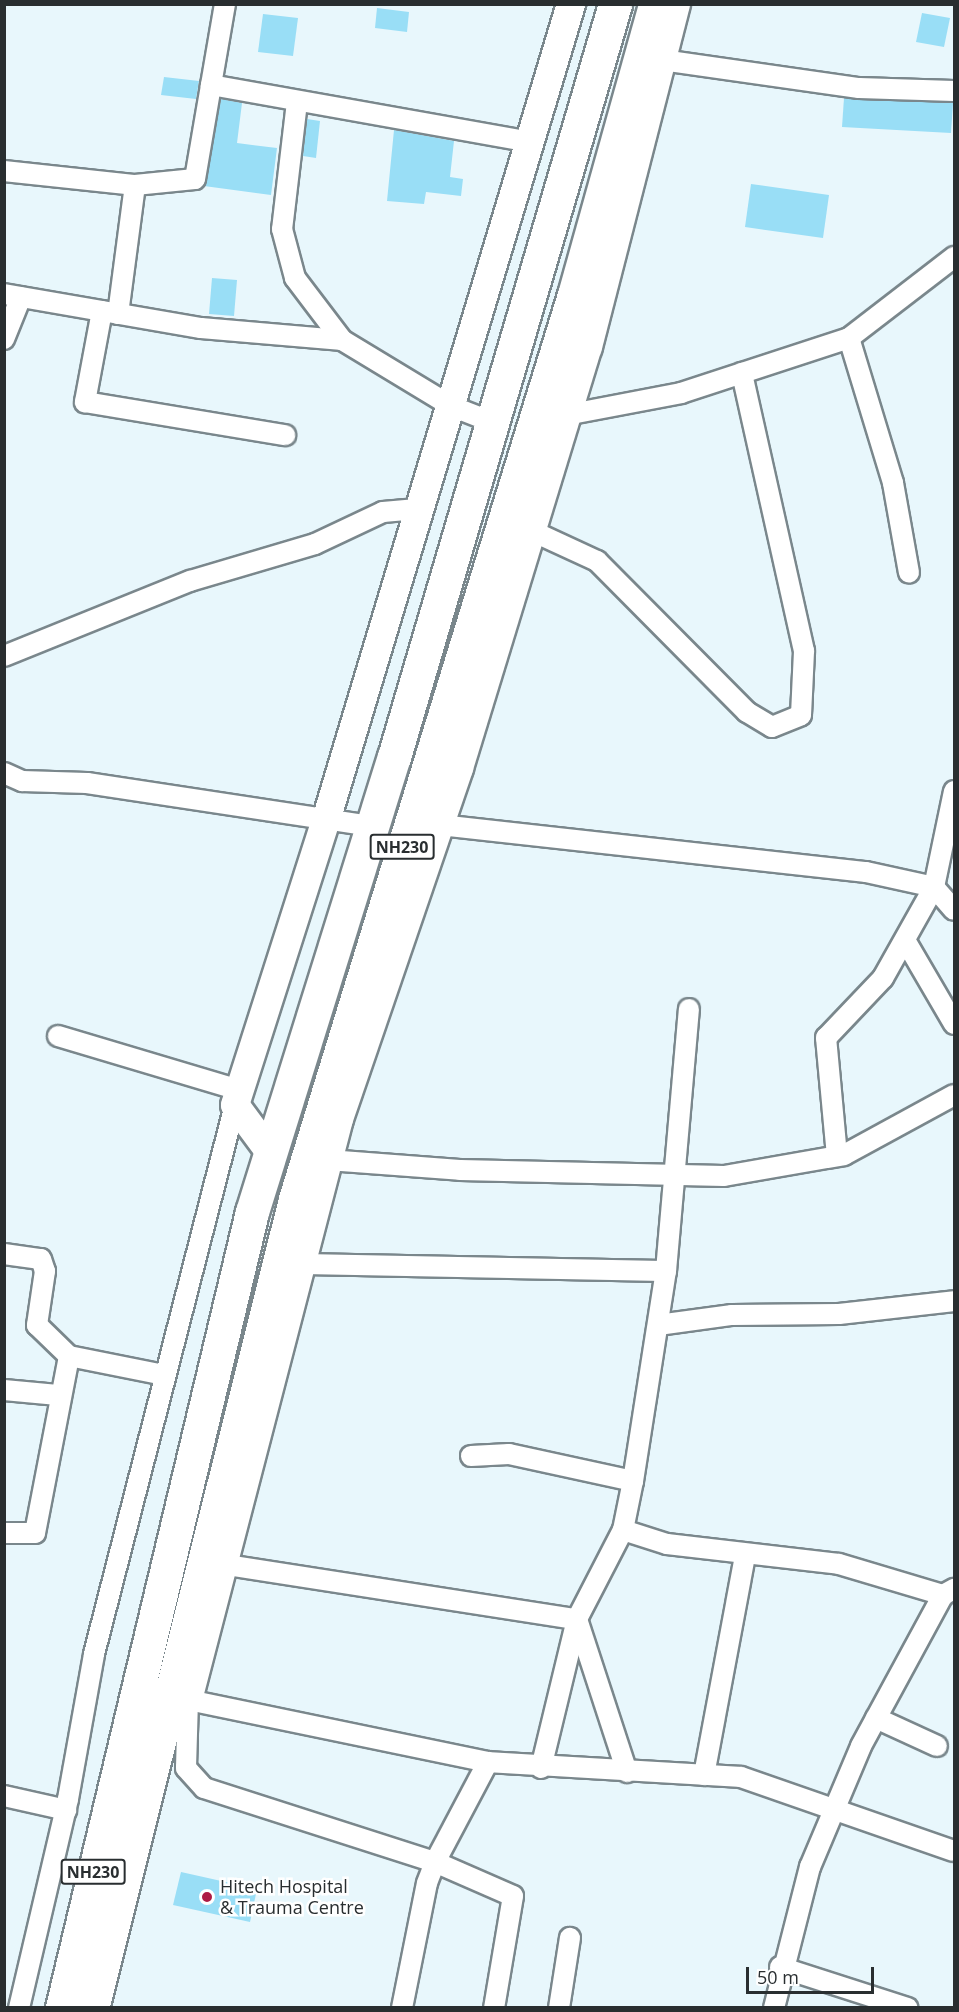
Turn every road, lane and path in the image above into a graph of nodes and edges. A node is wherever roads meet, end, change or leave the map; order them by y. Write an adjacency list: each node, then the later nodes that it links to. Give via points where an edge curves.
1 (225, 4): 7 (street)
2 (571, 4): 10 (street)
3 (615, 4): 22 (highway, NH230)
4 (655, 4): 24 (highway, NH230)
5 (676, 4): 6 (street)
6 (662, 60): 8 (street, via 859,88); 21 (street, via 588,347)
7 (211, 85): 9 (street); 12 (street, via 195,179)
8 (954, 91)
9 (297, 102): 10 (street); 18 (street, via 282,229 295,278)
10 (530, 142): 20 (street)
11 (4, 171): 12 (street)
12 (135, 184): 15 (street)
13 (954, 257): 16 (street)
14 (13, 296): 15 (street); 17 (street)
15 (110, 312): 18 (street, via 201,328); 23 (street, via 85,402)
16 (849, 338): 19 (street); 27 (street, via 893,483)
17 (4, 339)
18 (342, 340): 20 (street)
19 (742, 373): 21 (street, via 681,393); 26 (street, via 804,651 801,715 772,727 747,712 597,561)
20 (451, 406): 22 (street); 25 (street)
21 (566, 415): 24 (street)
22 (492, 422): 33 (highway, NH230)
23 (285, 435)
24 (533, 473): 26 (street); 42 (highway, NH230)
25 (420, 509): 28 (street, via 383,513 315,544 190,580); 31 (street)
26 (530, 530): 32 (street)
27 (909, 573)
28 (4, 656)
29 (4, 773): 31 (street, via 22,781 87,783)
30 (954, 791): 34 (street)
31 (327, 817): 33 (street); 41 (street)
32 (440, 825): 34 (street, via 866,872); 42 (street)
33 (372, 826): 43 (highway, NH230)
34 (934, 887): 35 (street); 36 (street)
35 (954, 910)
36 (905, 939): 38 (street); 44 (street, via 883,978 826,1038)
37 (689, 1009): 46 (street)
38 (954, 1024)
39 (58, 1036): 41 (street)
40 (954, 1095): 44 (street)
41 (237, 1097): 43 (street); 53 (street)
42 (328, 1122): 45 (street); 65 (highway, NH230)
43 (269, 1151): 64 (highway, NH230)
44 (837, 1156): 46 (street, via 724,1176)
45 (328, 1160): 46 (street, via 460,1170); 48 (street)
46 (675, 1174): 49 (street)
47 (4, 1254): 52 (street, via 41,1259 45,1271 37,1325)
48 (301, 1264): 49 (street); 61 (street)
49 (666, 1271): 51 (street)
50 (954, 1301): 51 (street, via 839,1314 732,1315)
51 (658, 1325): 57 (street)
52 (69, 1356): 53 (street); 55 (street)
53 (164, 1375): 73 (street, via 94,1654)
54 (4, 1390): 55 (street)
55 (58, 1395): 59 (street, via 34,1533)
56 (471, 1456): 57 (street, via 509,1454)
57 (633, 1480): 58 (street)
58 (622, 1530): 60 (street, via 667,1544); 63 (street)
59 (4, 1533)
60 (745, 1556): 62 (street, via 760,1552 839,1564); 71 (street)
61 (220, 1564): 63 (street); 65 (street)
62 (949, 1592): 66 (street)
63 (577, 1619): 69 (street); 70 (street)
64 (136, 1690): 65 (street); 80 (highway, NH230)
65 (178, 1698): 68 (street); 76 (street, via 186,1768 204,1788); 81 (highway, NH230, via 155,1748)
66 (876, 1718): 67 (street); 74 (street)
67 (937, 1746)
68 (488, 1762): 69 (street); 76 (street)
69 (541, 1768): 70 (street)
70 (627, 1772): 71 (street)
71 (704, 1775): 74 (street, via 741,1776)
72 (4, 1796): 73 (street)
73 (66, 1810): 79 (street)
74 (834, 1810): 75 (street); 78 (street, via 810,1867)
75 (954, 1851)
76 (435, 1862): 82 (street); 83 (street, via 513,1896)
77 (570, 1938): 84 (street)
78 (780, 1967): 85 (street); 86 (street)
79 (19, 2007)
80 (62, 2007)
81 (92, 2007)
82 (402, 2007)
83 (494, 2007)
84 (559, 2007)
85 (774, 2007)
86 (908, 2007)

